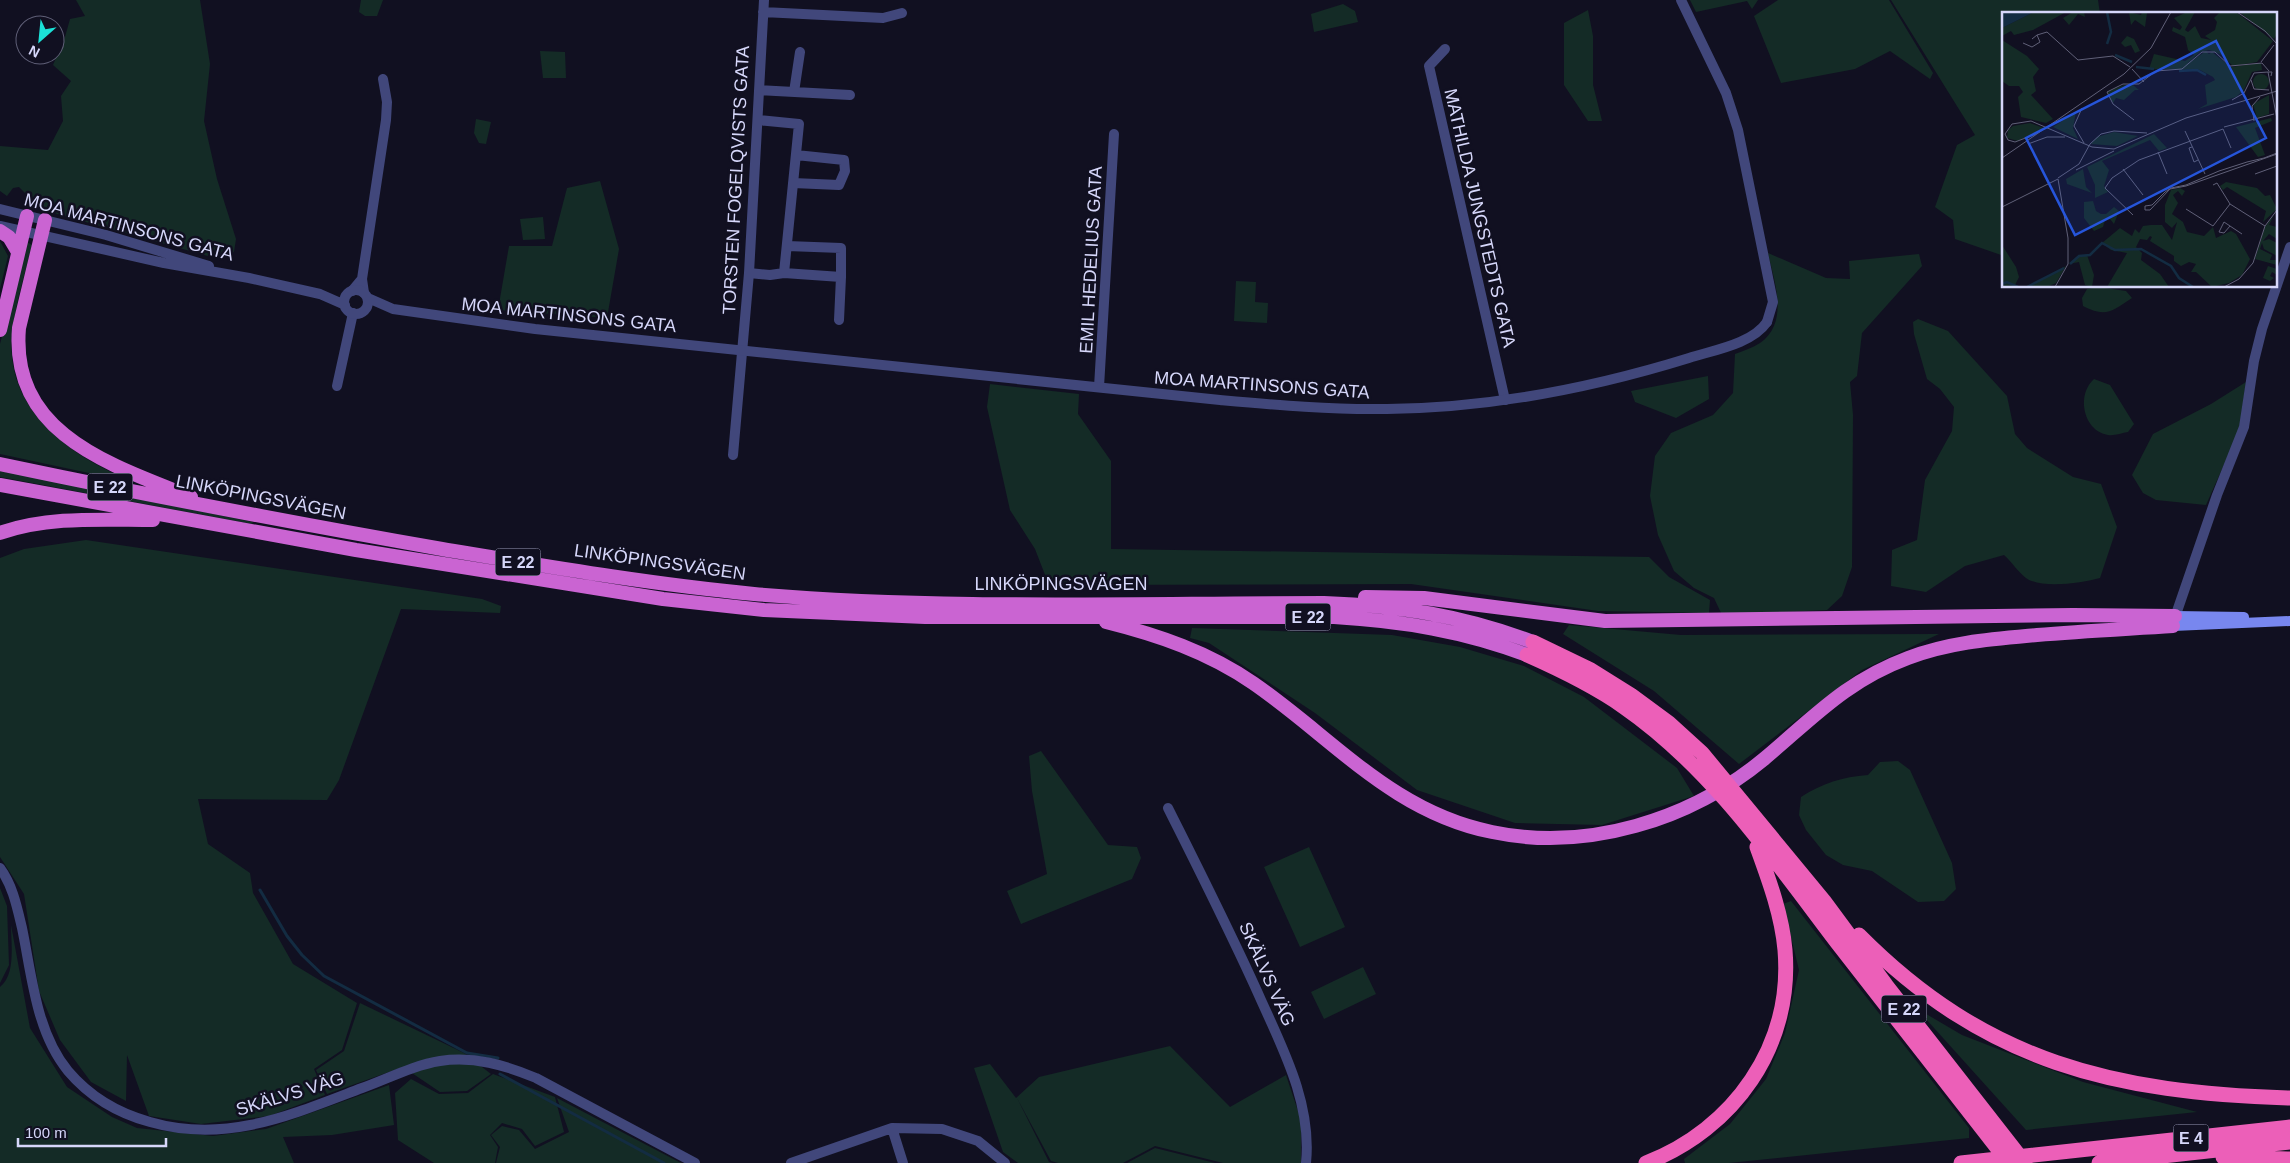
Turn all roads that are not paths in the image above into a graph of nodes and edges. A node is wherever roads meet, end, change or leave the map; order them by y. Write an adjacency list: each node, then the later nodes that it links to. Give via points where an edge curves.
1 (764, 0): 3 (street, TORSTEN FOGELQVISTS GATA)
2 (1680, 0): 43 (street, MOA MARTINSONS GATA, via 1726,93 1738,130 1773,302 1767,322 1752,336 1656,368 1595,384)
3 (763, 12): 4 (street, via 883,18); 8 (street, TORSTEN FOGELQVISTS GATA)
4 (902, 13)
5 (1445, 49): 43 (street, MATHILDA JUNGSTEDTS GATA, via 1429,66)
6 (800, 52): 9 (street)
7 (384, 79): 29 (street, via 386,120)
8 (759, 90): 9 (street); 11 (street, TORSTEN FOGELQVISTS GATA)
9 (794, 92): 10 (street)
10 (850, 95)
11 (758, 120): 13 (street, via 799,124); 25 (street, TORSTEN FOGELQVISTS GATA)
12 (1114, 134): 42 (street, EMIL HEDELIUS GATA)
13 (796, 156): 14 (street); 14 (street, via 844,160 845,171 839,185)
14 (793, 182): 22 (street)
15 (0, 209): 16 (street, MOA MARTINSONS GATA)
16 (26, 216): 17 (street, MOA MARTINSONS GATA); 20 (highway)
17 (44, 220): 21 (highway); 28 (street, MOA MARTINSONS GATA, via 128,241)
18 (0, 226): 20 (street, MOA MARTINSONS GATA)
19 (0, 230): 24 (highway, via 9,237)
20 (23, 231): 21 (street, MOA MARTINSONS GATA); 24 (highway)
21 (40, 235): 28 (street, MOA MARTINSONS GATA); 47 (highway, via 18,345 20,368 36,407 52,424 88,451 130,472)
22 (787, 246): 26 (street); 27 (street, via 841,248)
23 (2290, 248): 30 (street)
24 (18, 252): 39 (highway)
25 (750, 273): 26 (street); 40 (street, TORSTEN FOGELQVISTS GATA)
26 (784, 273): 27 (street)
27 (841, 277): 38 (street)
28 (249, 278): 33 (street, MOA MARTINSONS GATA)
29 (362, 279): 32 (street); 34 (street)
30 (2278, 283)
31 (2276, 288): 53 (street, via 2254,361 2244,427 2216,495)
32 (350, 292): 33 (street, MOA MARTINSONS GATA); 34 (street, via 359,290); 35 (street, via 344,299)
33 (320, 294): 35 (street, MOA MARTINSONS GATA)
34 (366, 296): 36 (street, MOA MARTINSONS GATA); 37 (street, via 368,305)
35 (345, 305): 37 (street)
36 (393, 309): 37 (street, MOA MARTINSONS GATA); 40 (street, MOA MARTINSONS GATA, via 535,329)
37 (358, 313): 41 (street)
38 (839, 320)
39 (0, 330)
40 (742, 350): 42 (street, MOA MARTINSONS GATA); 44 (street)
41 (336, 386)
42 (1099, 388): 43 (street, MOA MARTINSONS GATA, via 1318,409 1389,410)
43 (1505, 400)
44 (734, 455)
45 (0, 464): 47 (highway, LINKÖPINGSVÄGEN / E 22)
46 (0, 485): 48 (highway, LINKÖPINGSVÄGEN / E 22)
47 (220, 508): 50 (highway, LINKÖPINGSVÄGEN / E 22, via 526,563 665,584 818,599)
48 (188, 520): 49 (highway, via 69,521 23,525); 51 (highway, LINKÖPINGSVÄGEN / E 22, via 499,573 764,610 865,616)
49 (0, 533)
50 (1324, 603): 53 (highway, via 1368,596 1408,597 1576,619 1633,622 2023,616); 55 (highway, E 22, via 1386,606 1473,622)
51 (1083, 617): 53 (highway, via 1155,635 1205,655 1271,696 1385,787 1420,807 1467,826 1522,837 1581,837 1644,824 1680,811 1724,788 1857,682 1935,649 1990,639); 55 (highway, E 22, via 1334,617 1384,620)
52 (2290, 617): 53 (main road)
53 (2174, 621): 54 (main road)
54 (2290, 622)
55 (1530, 649): 57 (highway, E 22, via 1624,707 1660,735 1693,765); 59 (highway, E 22, via 1591,670 1669,723 1702,753)
56 (1168, 808): 71 (street, SKÄLVS VÄG, via 1232,934 1291,1068 1306,1118)
57 (1752, 834): 61 (highway); 72 (highway, via 1775,902 1785,950 1784,990 1775,1031 1750,1082 1721,1117 1686,1144)
58 (0, 868): 67 (street, SKÄLVS VÄG, via 16,900 40,1016 52,1046 67,1070 112,1109 163,1126 227,1130 281,1118 439,1061 486,1061 536,1078)
59 (1824, 901): 60 (highway, via 1879,956 1938,1003 1972,1025 2043,1059 2079,1071 2157,1088); 61 (highway, E 22)
60 (2290, 1098)
61 (1981, 1118): 74 (highway); 75 (highway, E 22)
62 (2290, 1127): 73 (highway, E 4)
63 (892, 1128): 68 (street); 69 (street); 70 (street, via 942,1128 978,1141)
64 (2290, 1142): 65 (highway, E 4)
65 (2166, 1156): 66 (highway); 76 (highway, E 4)
66 (2290, 1159)
67 (696, 1163)
68 (791, 1163)
69 (903, 1163)
70 (1005, 1163)
71 (1306, 1163)
72 (1646, 1163)
73 (1961, 1163)
74 (2009, 1163)
75 (2025, 1163)
76 (2098, 1163)

